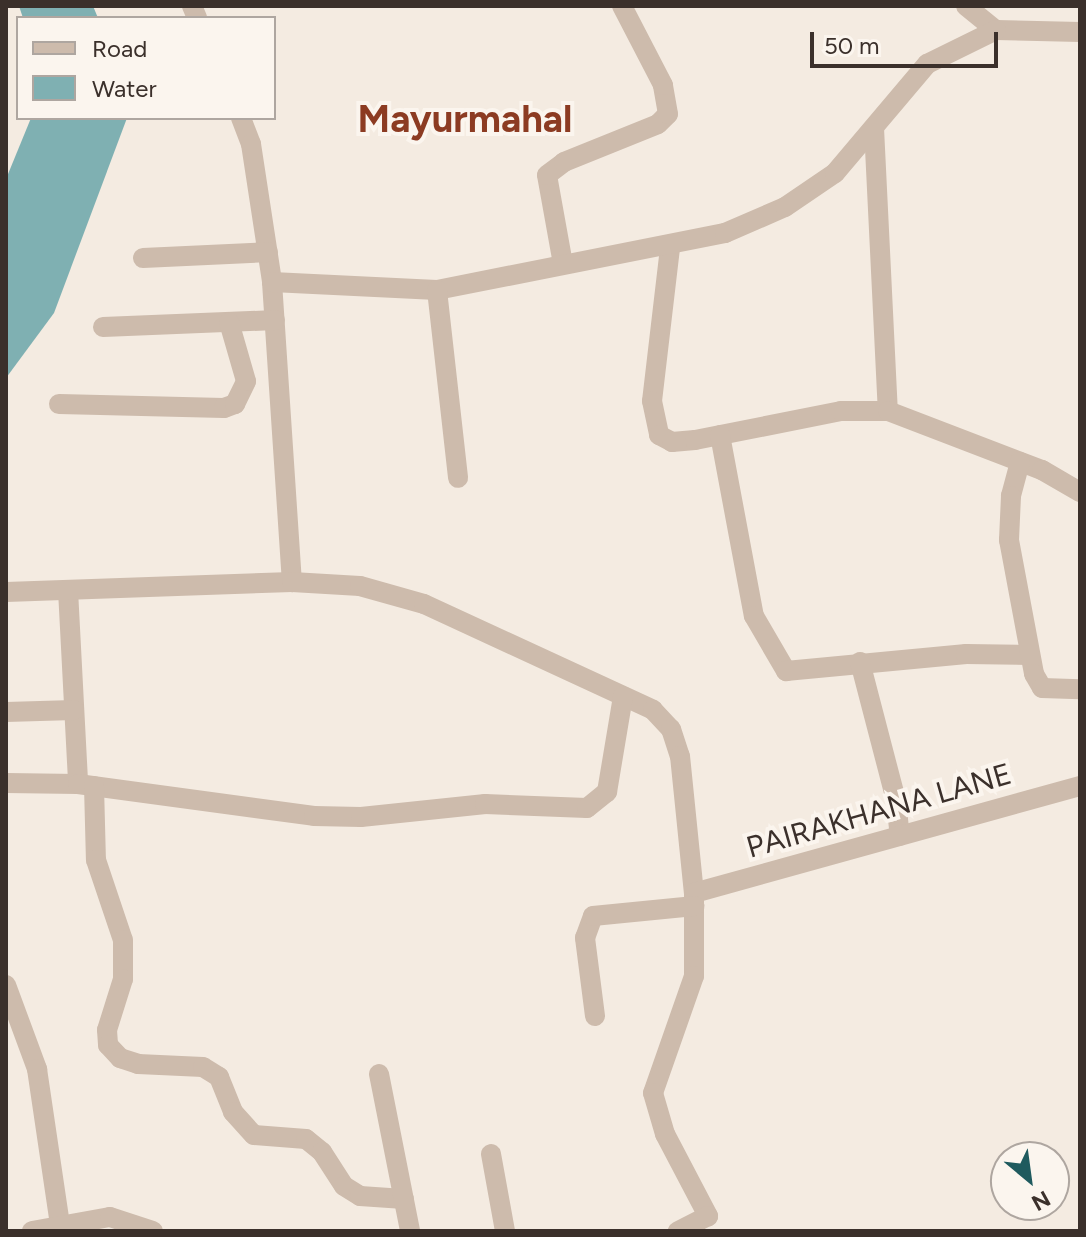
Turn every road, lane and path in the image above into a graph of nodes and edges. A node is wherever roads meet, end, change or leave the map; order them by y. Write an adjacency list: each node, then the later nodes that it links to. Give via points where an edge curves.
1 (622, 6): 10 (street, via 663,85 668,114 658,124 564,162 547,175)
2 (966, 6): 3 (street)
3 (996, 30): 4 (street); 6 (street, via 927,64)
4 (1080, 32)
5 (242, 120): 8 (street, via 251,144)
6 (874, 128): 7 (street, via 835,173 785,207 725,233); 17 (street)
7 (670, 248): 10 (street); 18 (street, via 653,424 672,442)
8 (268, 252): 9 (street); 11 (street)
9 (143, 258)
10 (563, 264): 12 (street)
11 (272, 282): 12 (street); 13 (street)
12 (437, 290): 20 (street)
13 (275, 320): 14 (street); 22 (street)
14 (229, 322): 15 (street); 16 (street, via 246,381 235,404)
15 (103, 327)
16 (59, 404)
17 (888, 411): 18 (street, via 841,411); 19 (street)
18 (720, 435): 26 (street, via 754,616 781,667 792,673)
19 (1020, 462): 21 (street); 25 (street, via 1011,496 1009,540)
20 (458, 478)
21 (1080, 492)
22 (292, 582): 23 (street); 28 (street, via 360,586 424,604)
23 (68, 590): 24 (street); 29 (street)
24 (6, 592)
25 (1030, 655): 26 (street); 27 (street, via 1042,688)
26 (860, 662): 34 (street, via 896,800)
27 (1080, 689)
28 (623, 696): 32 (street, via 607,792 587,808 471,804 361,817 314,816); 35 (street, via 653,710 671,729 680,756)
29 (74, 710): 30 (street); 32 (street)
30 (6, 712)
31 (6, 783): 32 (street)
32 (86, 785): 40 (street, via 96,860 123,940 123,979 107,1030 108,1045 120,1058 138,1064 203,1067 219,1077 233,1112 254,1135 306,1139 352,1191)
33 (1080, 786): 34 (street, PAIRAKHANA LANE)
34 (900, 836): 35 (street, PAIRAKHANA LANE)
35 (694, 900): 37 (street, PAIRAKHANA LANE, via 593,916 585,938); 41 (street, via 694,976 653,1093 665,1134)
36 (6, 985): 42 (street, via 37,1069)
37 (595, 1016)
38 (379, 1074): 40 (street)
39 (491, 1154): 46 (street)
40 (404, 1199): 45 (street)
41 (712, 1223): 47 (street)
42 (60, 1225): 43 (street); 44 (street, via 110,1217)
43 (32, 1231)
44 (153, 1231)
45 (410, 1231)
46 (505, 1231)
47 (678, 1231)

